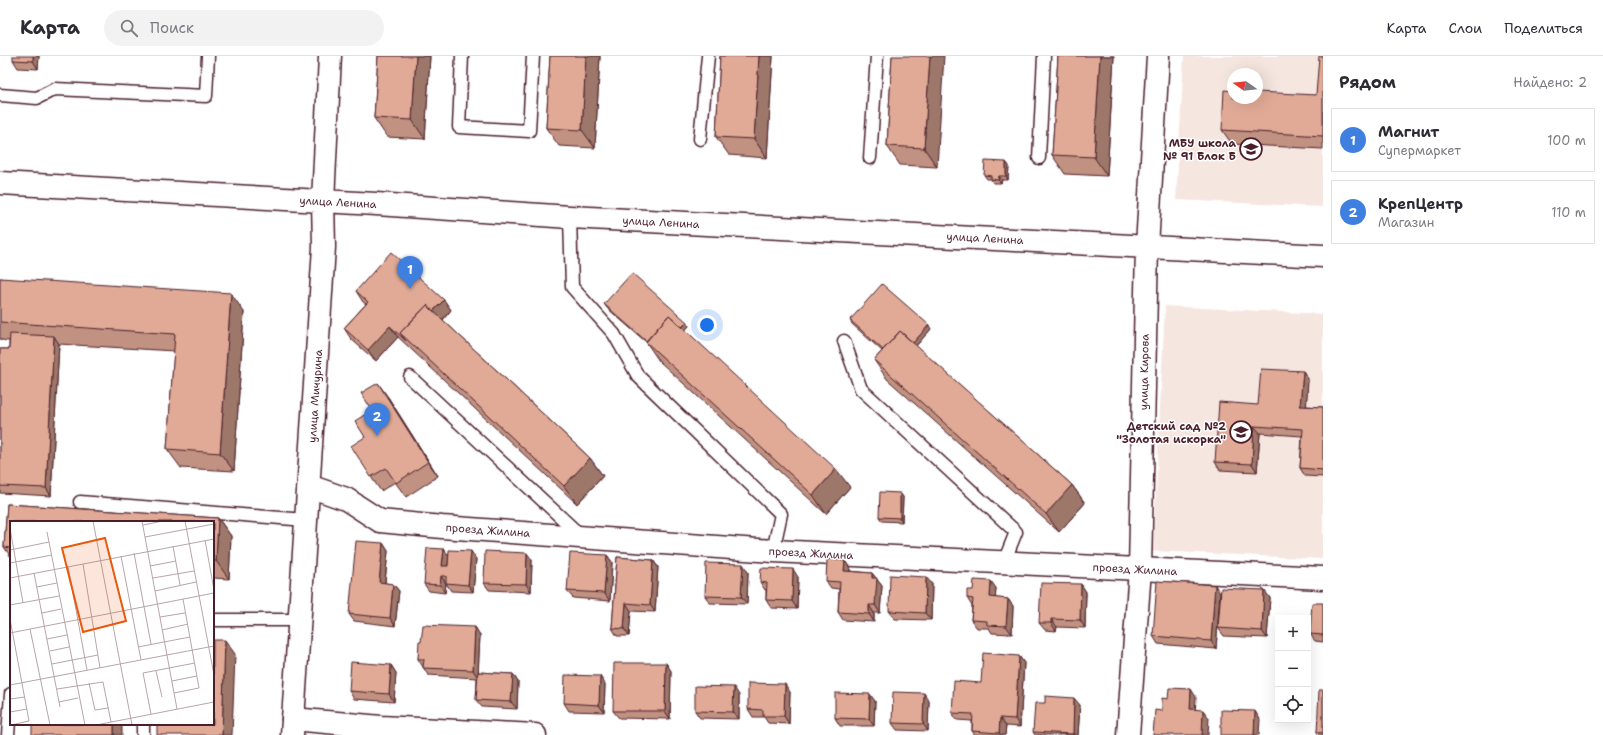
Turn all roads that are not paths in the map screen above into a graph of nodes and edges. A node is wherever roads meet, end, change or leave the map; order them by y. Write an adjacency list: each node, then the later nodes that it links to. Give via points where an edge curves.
1 (208, 56): 9 (lane, via 206,96 55,89 37,98)
2 (330, 56): 14 (main road, улица Мичурина)
3 (462, 56): 4 (lane, via 459,126 529,131)
4 (533, 56)
5 (708, 56): 10 (lane)
6 (877, 56): 11 (lane)
7 (1044, 56): 12 (lane)
8 (1158, 56): 16 (main road, улица Кирова)
9 (0, 95)
10 (700, 139)
11 (870, 158)
12 (1039, 158)
13 (0, 183): 14 (main road, улица Ленина)
14 (323, 201): 15 (main road, улица Ленина); 20 (main road, улица Мичурина, via 324,247)
15 (570, 217): 16 (main road, улица Ленина); 24 (lane, via 572,287 614,334 638,376 781,514)
16 (1147, 247): 17 (main road, улица Ленина); 26 (main road, улица Кирова)
17 (1323, 256)
18 (844, 341): 25 (lane, via 861,389 1016,532)
19 (410, 377): 23 (lane)
20 (309, 486): 22 (main road, улица Мичурина); 23 (main road, проезд Жилина, via 346,499 380,521)
21 (80, 502): 22 (lane)
22 (306, 520): 29 (main road, улица Мичурина)
23 (582, 537): 24 (main road, проезд Жилина)
24 (773, 551): 25 (main road, проезд Жилина)
25 (1004, 562): 26 (main road, проезд Жилина)
26 (1140, 569): 27 (main road, проезд Жилина); 34 (main road, улица Кирова)
27 (1323, 578)
28 (214, 620): 29 (lane)
29 (299, 620): 31 (main road, улица Мичурина)
30 (10, 708): 32 (lane)
31 (292, 727): 33 (main road, via 381,727)
32 (8, 735)
33 (535, 735)
34 (1128, 735)

